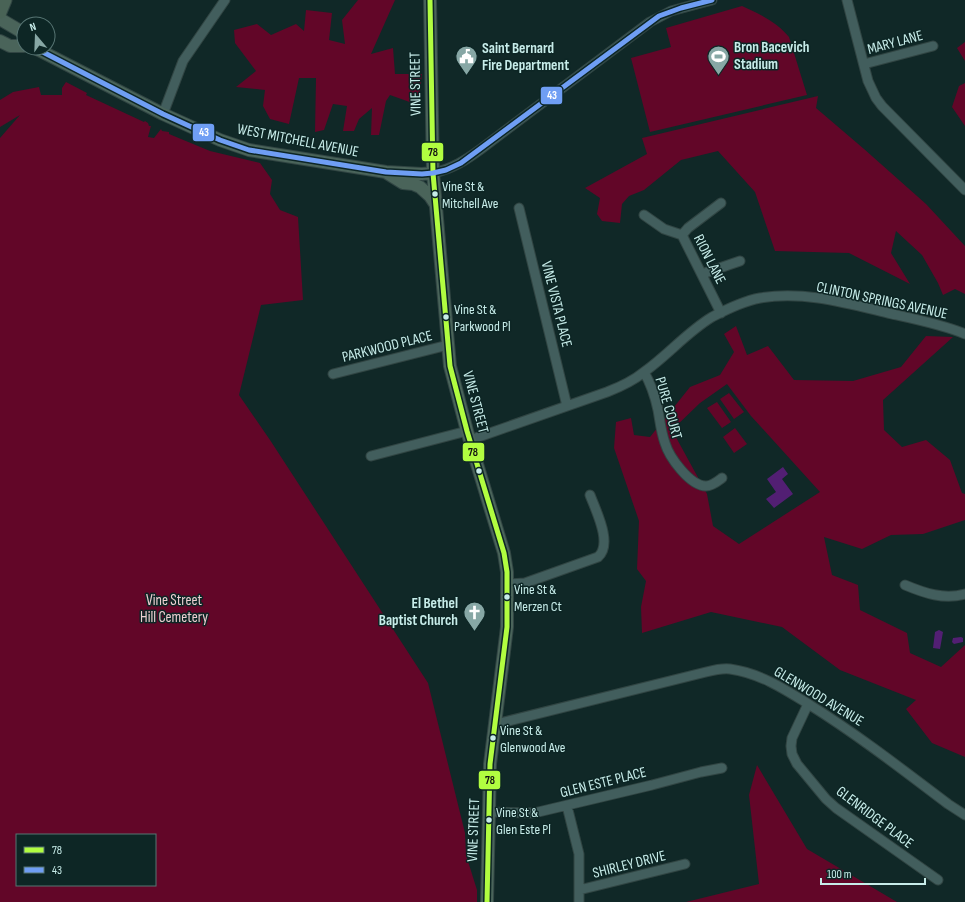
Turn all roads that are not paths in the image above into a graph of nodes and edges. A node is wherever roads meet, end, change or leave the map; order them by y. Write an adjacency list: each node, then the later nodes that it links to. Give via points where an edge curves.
1 (5, 0): 7 (highway)
2 (225, 0): 15 (street, via 183,61)
3 (430, 0): 17 (main road, VINE STREET)
4 (712, 0): 6 (street)
5 (847, 0): 14 (street)
6 (693, 2): 17 (street, via 650,22 481,149 456,166)
7 (0, 12)
8 (0, 18): 9 (main road)
9 (16, 28)
10 (0, 41): 11 (main road)
11 (16, 46)
12 (934, 46): 14 (street, MARY LANE)
13 (51, 56): 15 (main road, WEST MITCHELL AVENUE)
14 (864, 64): 18 (street, via 871,90 882,106)
15 (163, 114): 16 (main road, WEST MITCHELL AVENUE, via 249,150)
16 (386, 172): 17 (main road, WEST MITCHELL AVENUE); 20 (main road, via 403,183 420,187)
17 (433, 173): 20 (main road, VINE STREET)
18 (965, 190)
19 (720, 203): 23 (street)
20 (436, 205): 28 (main road, VINE STREET)
21 (519, 208): 31 (street, VINE VISTA PLACE)
22 (644, 216): 23 (street, RION LANE, via 664,230)
23 (682, 235): 25 (street, RION LANE)
24 (740, 261): 25 (street)
25 (702, 274): 26 (street, RION LANE)
26 (721, 312): 27 (street, CLINTON SPRINGS AVENUE, via 752,300 790,296 844,302); 29 (street, CLINTON SPRINGS AVENUE, via 687,335)
27 (965, 334)
28 (448, 344): 30 (street, PARKWOOD PLACE); 32 (main road, VINE STREET, via 450,366)
29 (644, 372): 31 (street, CLINTON SPRINGS AVENUE, via 626,384); 34 (street, PURE COURT, via 654,395 665,444 674,461 698,484 715,484)
30 (333, 374)
31 (567, 406): 32 (street, CLINTON SPRINGS AVENUE)
32 (468, 436): 33 (street, CLINTON SPRINGS AVENUE); 36 (main road, VINE STREET, via 504,553)
33 (370, 456)
34 (722, 478)
35 (590, 495): 36 (street, via 605,539 600,556 525,583)
36 (506, 584): 40 (main road, VINE STREET, via 508,627)
37 (905, 585): 38 (street, via 930,595)
38 (965, 594)
39 (808, 704): 40 (street, GLENWOOD AVENUE, via 757,676 729,669 706,672); 44 (street, GLENWOOD AVENUE, via 854,733); 46 (street, GLENRIDGE PLACE, via 792,738 792,754 796,764 836,808)
40 (496, 724): 43 (main road, VINE STREET, via 490,764)
41 (722, 768): 42 (street, GLEN ESTE PLACE)
42 (567, 806): 43 (street, GLEN ESTE PLACE, via 534,813); 47 (street, via 579,854)
43 (489, 812): 48 (main road, VINE STREET)
44 (965, 815)
45 (685, 864): 47 (street, SHIRLEY DRIVE)
46 (938, 880)
47 (579, 890): 49 (street)
48 (487, 902)
49 (579, 902)

